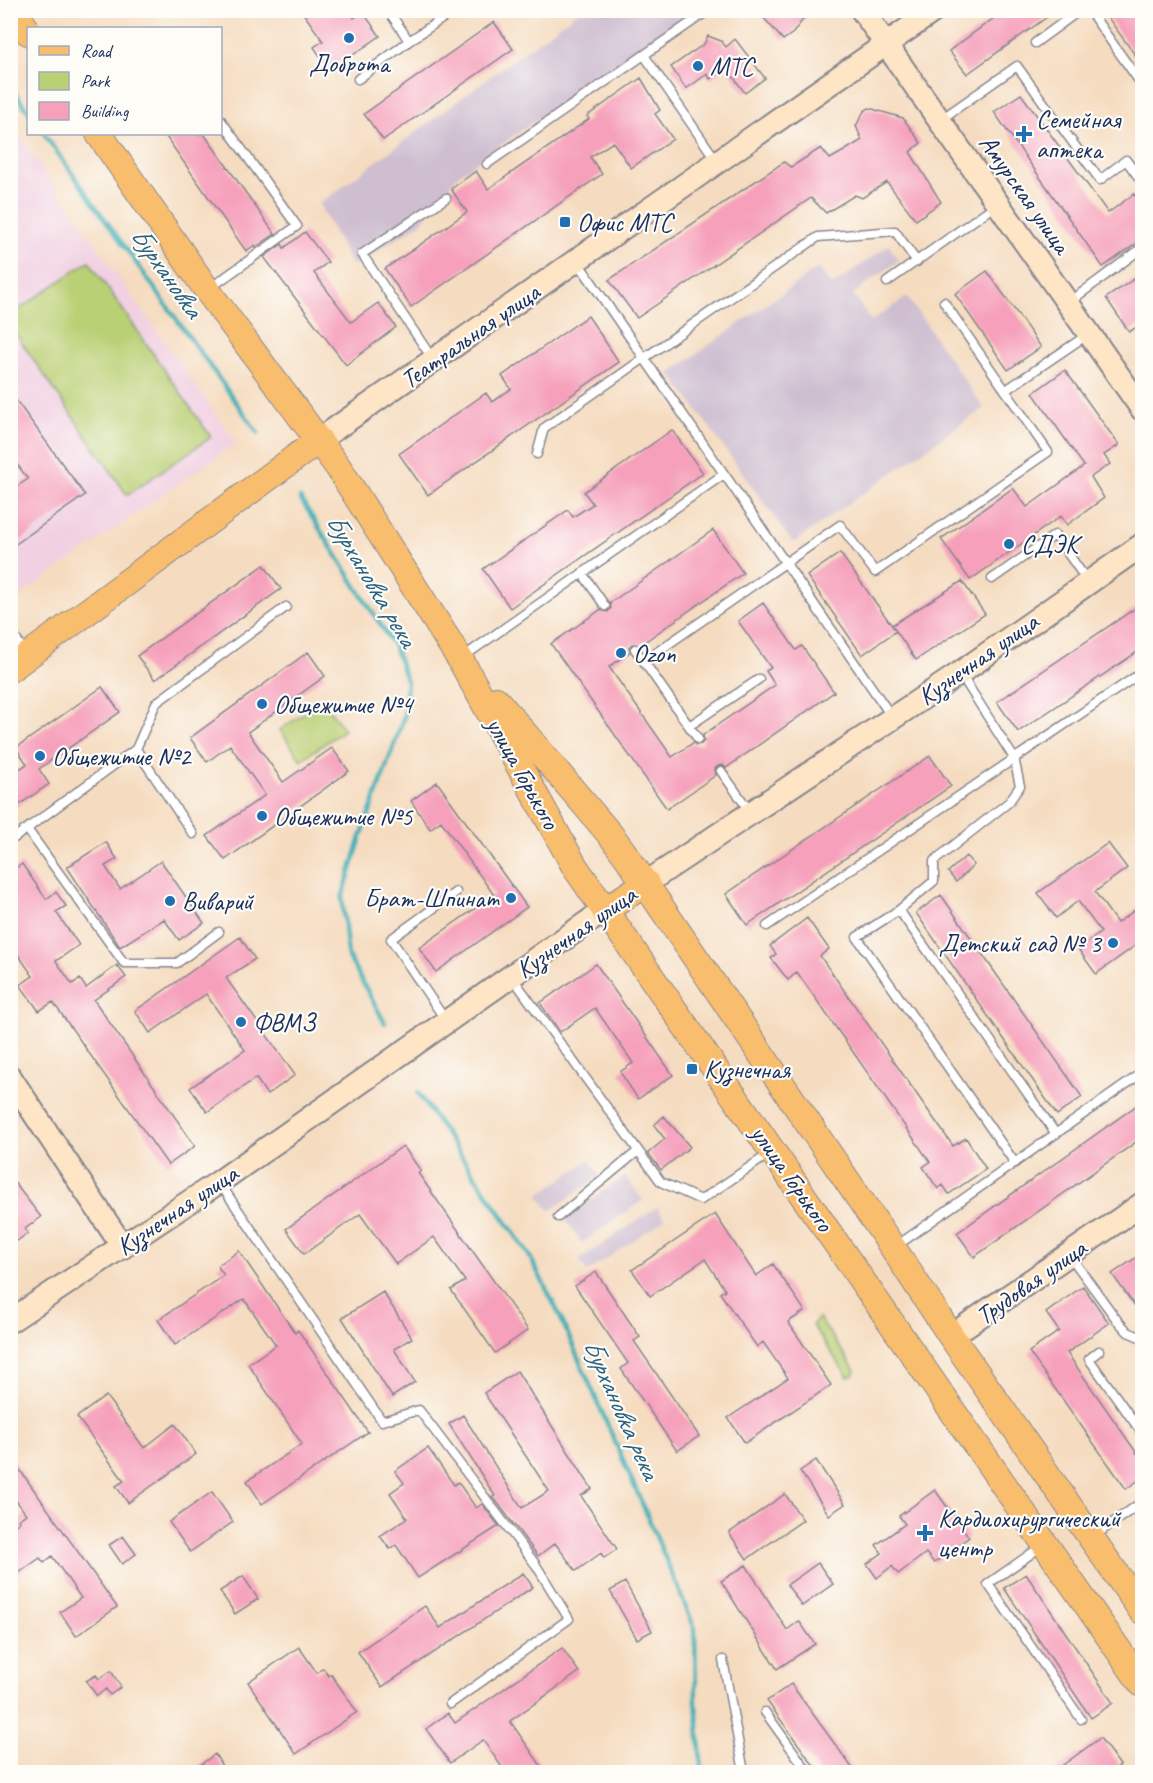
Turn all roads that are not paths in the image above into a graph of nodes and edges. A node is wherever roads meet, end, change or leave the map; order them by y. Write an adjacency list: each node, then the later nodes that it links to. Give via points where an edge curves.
1 (14, 10): 9 (main road)
2 (388, 10): 10 (lane)
3 (455, 10): 10 (lane)
4 (709, 10): 13 (lane)
5 (862, 10): 12 (street, Амурская улица)
6 (935, 10): 12 (street, Театральная улица)
7 (1080, 10): 11 (lane)
8 (1089, 10): 15 (lane)
9 (27, 30)
10 (409, 41): 14 (lane)
11 (1035, 43)
12 (886, 46): 17 (street, Амурская улица); 19 (street, Театральная улица)
13 (644, 55): 19 (lane); 20 (lane)
14 (358, 80)
15 (1143, 85)
16 (222, 121): 28 (lane, via 297,226)
17 (939, 121): 21 (lane, via 1017,66 1100,180 1126,160); 23 (street, Амурская улица)
18 (100, 135): 28 (main road, улица Горького)
19 (718, 163): 25 (street, Театральная улица)
20 (487, 164)
21 (1143, 182)
22 (446, 198): 33 (lane, via 363,254)
23 (997, 204): 26 (lane); 30 (street, Амурская улица)
24 (1143, 248): 30 (lane)
25 (577, 261): 32 (lane); 33 (street, Театральная улица)
26 (916, 262): 27 (lane); 32 (lane, via 895,231 818,237)
27 (887, 282)
28 (207, 290): 36 (main road, улица Горького)
29 (944, 302): 34 (lane)
30 (1067, 304): 31 (street, Амурская улица)
31 (1089, 334): 34 (lane); 35 (street, Амурская улица)
32 (644, 358): 37 (lane, via 544,428); 38 (lane)
33 (434, 361): 36 (street, Театральная улица)
34 (1006, 390): 40 (lane, via 1048,452 875,572 840,525)
35 (1143, 409)
36 (319, 440): 48 (main road, улица Горького); 50 (main road, Театральная улица)
37 (537, 454)
38 (724, 474): 40 (lane); 41 (lane)
39 (1143, 545): 43 (street, Кузнечная улица)
40 (785, 562): 49 (lane); 54 (lane)
41 (582, 573): 44 (lane); 48 (lane)
42 (992, 579): 43 (lane, via 1055,535)
43 (1089, 583): 51 (street, Кузнечная улица)
44 (605, 606)
45 (286, 608): 57 (lane, via 156,703)
46 (10, 631): 50 (lane)
47 (635, 649): 49 (lane)
48 (460, 659): 64 (main road, улица Горького, via 613,838); 66 (main road, улица Горького, via 575,867)
49 (644, 661): 55 (lane)
50 (20, 662)
51 (960, 673): 54 (street, Кузнечная улица); 58 (lane)
52 (1135, 677): 58 (lane)
53 (759, 680): 55 (lane)
54 (893, 718): 60 (street, Кузнечная улица)
55 (689, 726): 56 (lane)
56 (698, 739)
57 (136, 749): 61 (lane); 62 (lane)
58 (1014, 758): 67 (lane, via 1020,786 1009,802 934,861 934,881); 68 (lane)
59 (722, 771): 60 (lane)
60 (750, 813): 64 (street, Кузнечная улица)
61 (27, 829): 63 (lane); 69 (lane, via 124,963 177,963)
62 (193, 834)
63 (10, 841)
64 (646, 883): 66 (main road, Кузнечная улица); 82 (main road, улица Горького)
65 (456, 892): 71 (lane, via 391,939)
66 (605, 910): 70 (street, Кузнечная улица); 76 (main road, улица Горького)
67 (899, 910): 74 (lane); 77 (lane, via 857,937)
68 (767, 926)
69 (219, 932)
70 (511, 976): 71 (street, Кузнечная улица); 75 (lane)
71 (446, 1022): 78 (street, Кузнечная улица)
72 (1143, 1073): 74 (lane)
73 (10, 1077): 81 (street)
74 (1056, 1134): 77 (lane)
75 (638, 1151): 76 (lane, via 661,1182 701,1200); 80 (lane)
76 (774, 1152): 88 (main road, улица Горького)
77 (1015, 1163): 82 (lane)
78 (219, 1182): 81 (street, Кузнечная улица); 96 (lane, via 382,1421 419,1410 536,1565 568,1619)
79 (1143, 1204): 83 (street, Трудовая улица)
80 (558, 1217)
81 (123, 1247): 84 (street, Кузнечная улица)
82 (894, 1248): 85 (main road, улица Горького)
83 (1070, 1255): 85 (street, Трудовая улица); 86 (lane, via 1122,1326)
84 (10, 1321)
85 (951, 1336): 88 (main road, Трудовая улица); 91 (main road, улица Горького)
86 (1143, 1338)
87 (1099, 1351): 89 (lane, via 1089,1359)
88 (918, 1359): 92 (main road, улица Горького)
89 (1143, 1432)
90 (1143, 1502): 91 (lane)
91 (1092, 1538): 93 (main road, улица Горького)
92 (1046, 1544): 95 (main road, улица Горького); 98 (lane, via 988,1584)
93 (1143, 1611)
94 (723, 1660): 99 (lane)
95 (1143, 1684)
96 (450, 1704)
97 (765, 1712): 100 (lane)
98 (1081, 1719)
99 (744, 1773)
100 (808, 1773)

